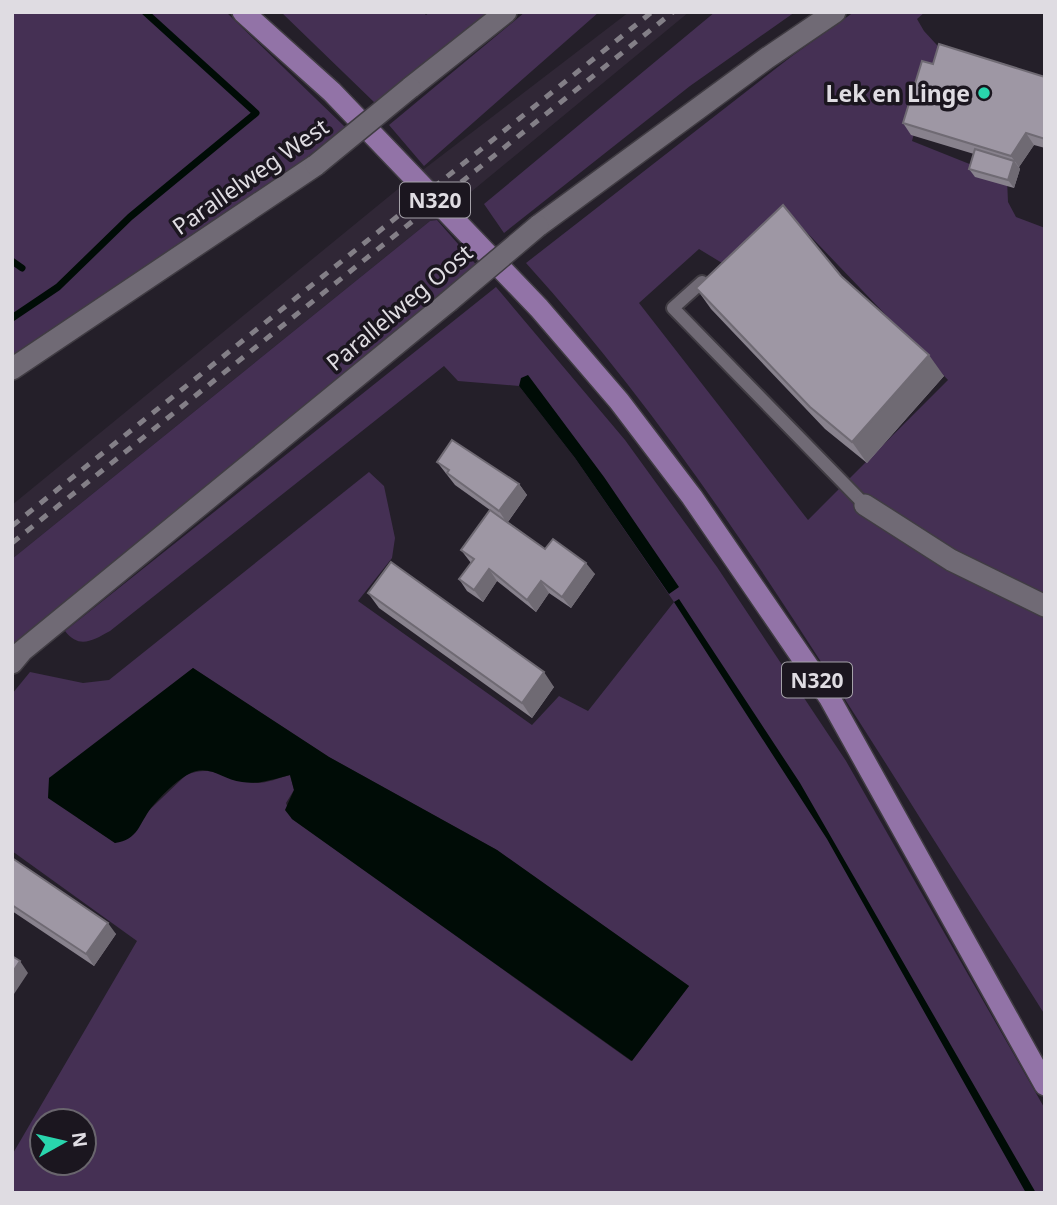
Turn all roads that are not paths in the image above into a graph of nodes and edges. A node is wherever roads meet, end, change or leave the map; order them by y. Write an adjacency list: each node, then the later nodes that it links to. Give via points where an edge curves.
1 (243, 12): 9 (main road, N320, via 332,92 538,308 619,401 692,497 829,697)
2 (506, 12): 5 (street, Parallelweg West, bridge, via 316,165)
3 (835, 12): 8 (street, Parallelweg Oost, bridge, via 538,226)
4 (702, 282): 6 (lane, via 673,308)
5 (12, 369)
6 (865, 505): 7 (street, via 951,560)
7 (1045, 606)
8 (12, 663)
9 (1045, 1085)

